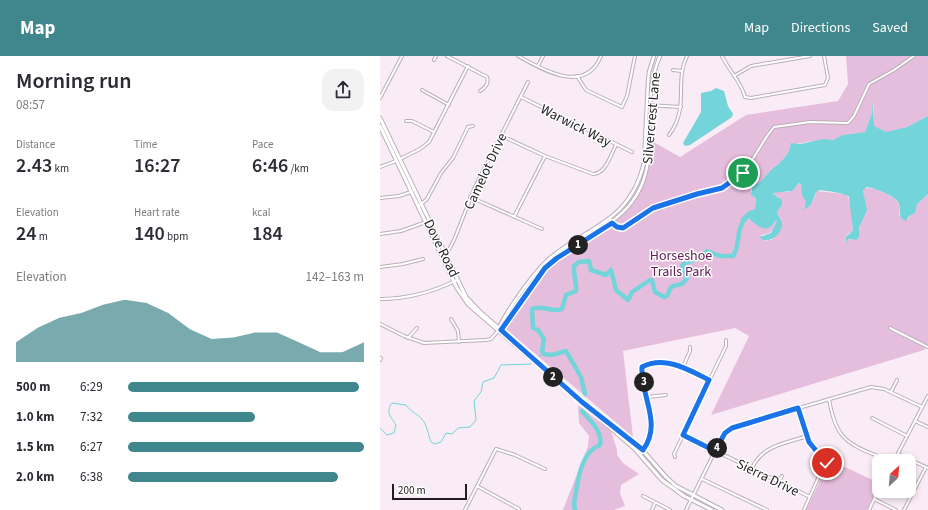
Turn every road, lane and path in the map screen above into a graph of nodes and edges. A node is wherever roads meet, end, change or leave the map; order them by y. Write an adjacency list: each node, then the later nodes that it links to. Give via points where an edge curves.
1 (402, 56): 26 (street)
2 (436, 56): 15 (street)
3 (447, 56): 16 (street)
4 (518, 56): 17 (street)
5 (543, 56): 17 (street)
6 (601, 56): 20 (street, via 592,69)
7 (635, 56): 20 (street, via 627,96 622,107 588,91)
8 (654, 56): 28 (street, Silvercrest Lane, via 649,72)
9 (660, 56): 29 (street, Silvercrest Lane, via 652,84)
10 (687, 56): 19 (street)
11 (722, 56): 21 (street)
12 (810, 56): 21 (street, via 751,66)
13 (824, 56): 21 (street, via 828,78 826,84 746,97 743,87)
14 (914, 56): 51 (street, via 869,84 848,123 810,122 777,126 770,132 746,170 726,186 653,208 623,228)
15 (434, 60)
16 (468, 66): 24 (street, via 487,77 488,81); 27 (street)
17 (538, 66): 20 (street, via 557,76)
18 (674, 70): 19 (street)
19 (683, 71): 30 (street)
20 (577, 76)
21 (734, 76)
22 (528, 82): 25 (street, Camelot Drive)
23 (422, 90): 27 (street)
24 (480, 91)
25 (521, 97): 37 (street, Camelot Drive); 39 (street, Warwick Way)
26 (380, 98)
27 (449, 105): 36 (street)
28 (647, 105): 29 (street); 49 (street, Silvercrest Lane, via 643,169 628,200)
29 (651, 105): 30 (street); 51 (street, Silvercrest Lane, via 649,156 644,178 632,202)
30 (681, 107): 38 (street, via 679,119)
31 (380, 118): 35 (main road, Dove Road)
32 (406, 121): 36 (street, via 412,121)
33 (380, 126): 35 (main road, Dove Road)
34 (472, 126): 47 (street, via 468,128 426,202)
35 (383, 129): 42 (main road, Dove Road)
36 (435, 132): 42 (street, via 422,148)
37 (501, 135): 41 (street); 46 (street, Camelot Drive)
38 (669, 135)
39 (616, 144): 40 (street, Warwick Way); 41 (street, via 604,168 596,174)
40 (632, 152)
41 (545, 156): 48 (street)
42 (398, 160): 43 (street); 44 (main road, Dove Road)
43 (380, 167)
44 (413, 191): 45 (street); 47 (main road, Dove Road)
45 (380, 198)
46 (470, 198): 48 (street); 54 (street, Camelot Drive)
47 (419, 206): 50 (main road, Dove Road)
48 (514, 216): 52 (street)
49 (610, 220): 51 (street); 64 (street, Silvercrest Lane, via 542,266 531,278)
50 (427, 221): 53 (street, via 401,231); 54 (main road, Dove Road); 56 (main road, Dove Road)
51 (612, 223): 64 (street, Silvercrest Lane, via 545,268)
52 (542, 229)
53 (380, 234)
54 (446, 256): 56 (street, Camelot Drive); 58 (main road, Dove Road)
55 (423, 259): 57 (street)
56 (444, 260): 58 (main road, Dove Road)
57 (380, 267)
58 (456, 281): 59 (street, via 412,296); 64 (main road, Dove Road, via 472,310)
59 (380, 299)
60 (451, 319): 67 (street, via 458,331)
61 (380, 324): 65 (street)
62 (417, 328): 65 (street)
63 (890, 328): 69 (street)
64 (499, 330): 67 (street, via 488,340); 78 (main road, Dove Road)
65 (408, 338): 67 (street, via 424,343)
66 (726, 340): 71 (street, via 726,346)
67 (459, 342)
68 (690, 347): 70 (street)
69 (928, 348)
70 (683, 367): 71 (street); 76 (street, via 666,363 644,366 642,369)
71 (709, 380): 84 (street)
72 (897, 380): 73 (street)
73 (891, 392): 77 (street, via 871,387); 79 (street)
74 (666, 395): 76 (street)
75 (928, 396): 79 (street)
76 (647, 397): 87 (street, via 652,431 649,443)
77 (828, 399): 80 (street); 90 (street, via 842,436)
78 (582, 402): 87 (main road, Dove Road); 89 (main road, Dove Road)
79 (922, 407): 82 (street)
80 (798, 408): 85 (street); 88 (street, via 732,428 725,433)
81 (872, 418): 86 (street)
82 (915, 421): 83 (street); 86 (street)
83 (928, 427)
84 (683, 435): 88 (street, Sierra Drive); 92 (street)
85 (807, 436): 97 (street, via 766,450 759,456); 105 (street, via 814,449 827,458)
86 (907, 436): 91 (street)
87 (643, 450): 89 (street); 93 (main road, Dove Road)
88 (715, 451): 97 (street, Sierra Drive); 100 (street)
89 (640, 454): 95 (main road, Dove Road)
90 (875, 454)
91 (898, 454)
92 (675, 457)
93 (654, 462): 95 (main road); 104 (main road, Dove Road, via 666,477)
94 (916, 463): 96 (street)
95 (651, 465): 107 (main road, Dove Road, via 662,480)
96 (927, 468): 120 (street)
97 (752, 469): 101 (street, Sierra Drive)
98 (545, 470): 102 (street, via 498,449)
99 (782, 476): 101 (street)
100 (702, 479): 104 (street); 116 (street)
101 (779, 482): 105 (street, Sierra Drive)
102 (477, 486): 109 (street); 110 (street)
103 (643, 496): 108 (street)
104 (693, 496): 107 (street); 115 (main road, Dove Road)
105 (810, 497): 117 (street)
106 (874, 499): 118 (street); 119 (street)
107 (691, 500): 113 (street); 114 (main road, Dove Road)
108 (655, 503): 111 (street); 112 (street)
109 (519, 509)
110 (465, 510)
111 (652, 510)
112 (670, 510)
113 (686, 510)
114 (712, 510)
115 (722, 510)
116 (767, 510)
117 (804, 510)
118 (869, 510)
119 (896, 510)
120 (904, 510)

